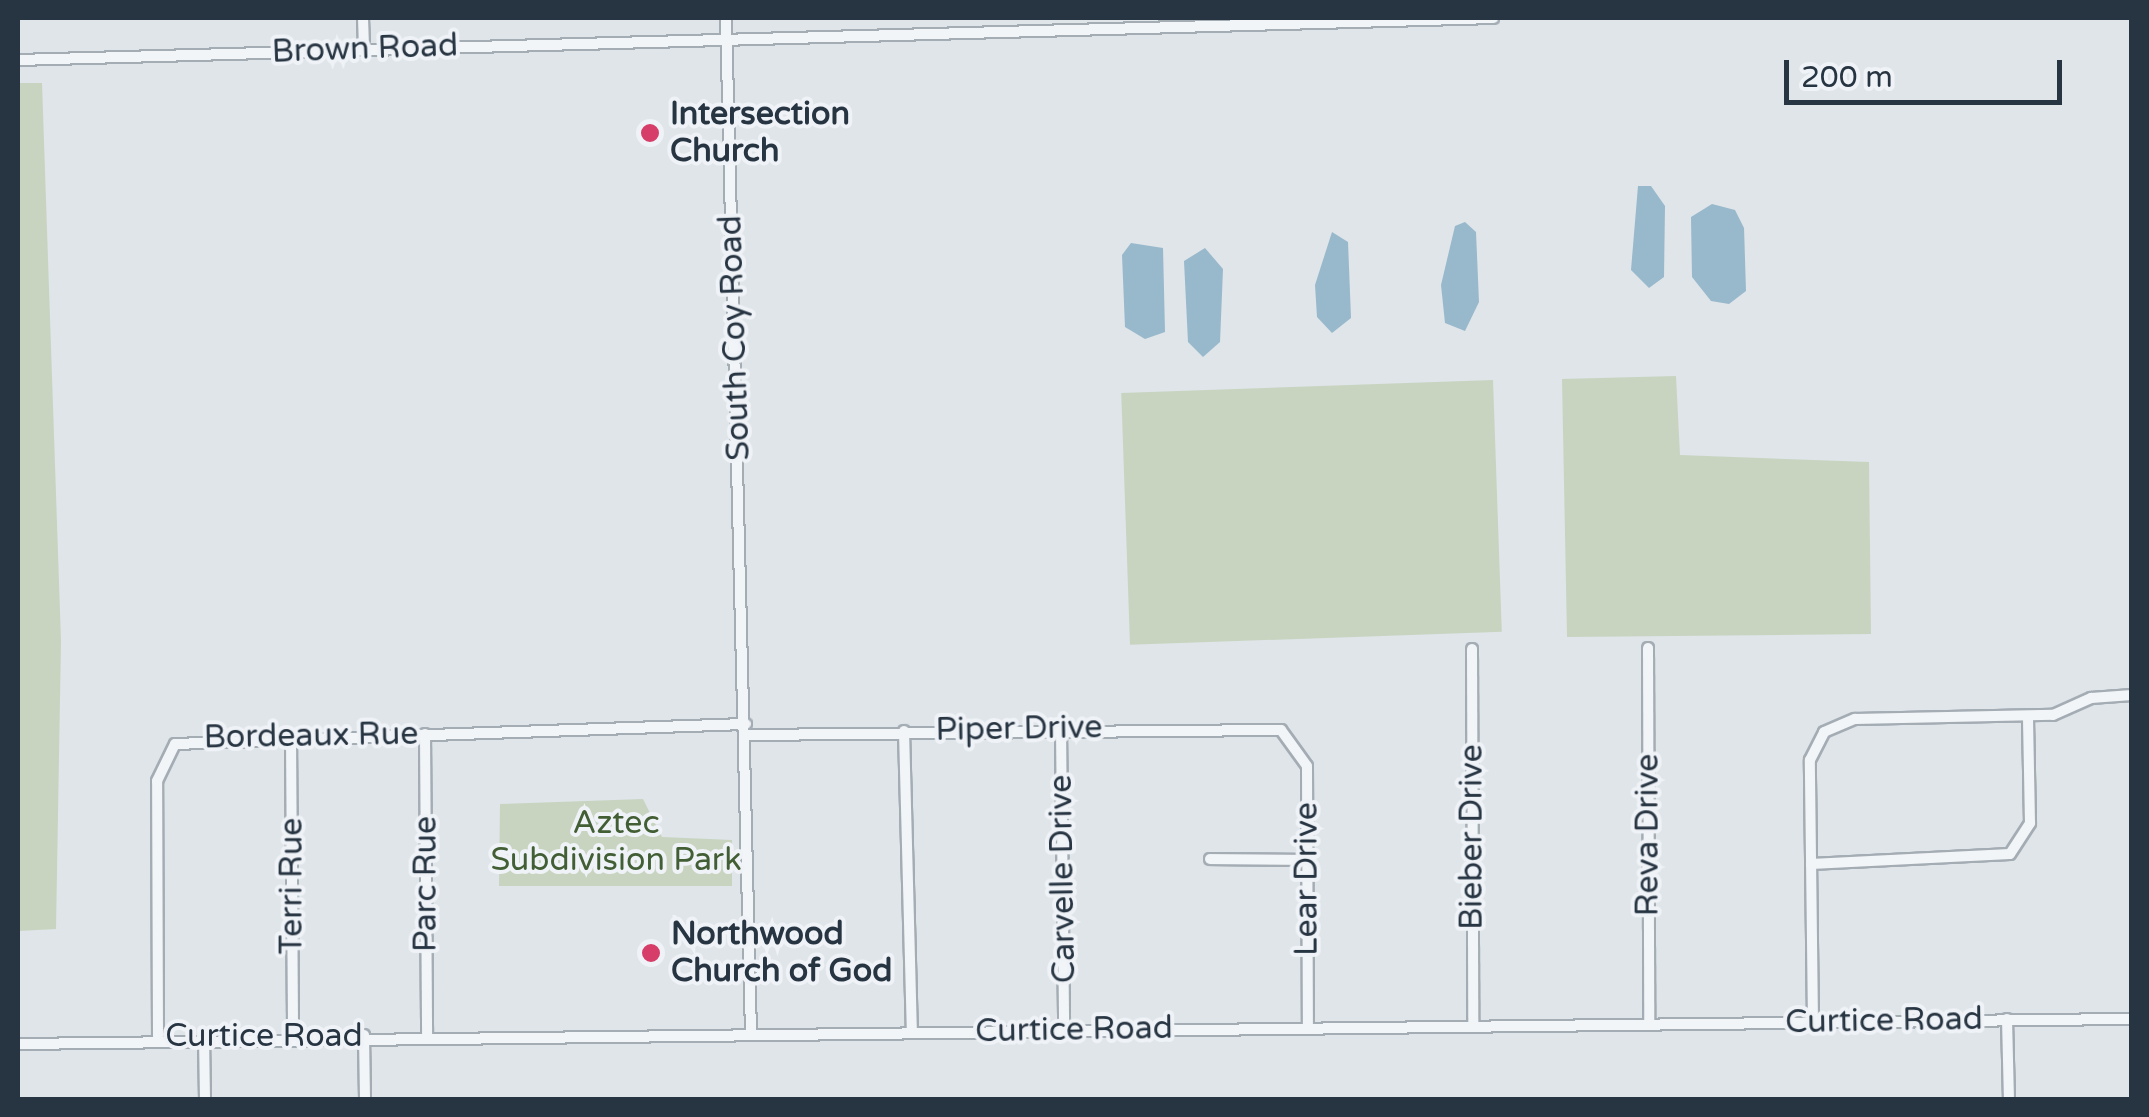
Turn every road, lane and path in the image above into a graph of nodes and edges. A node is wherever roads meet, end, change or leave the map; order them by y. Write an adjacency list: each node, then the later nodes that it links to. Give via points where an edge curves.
1 (363, 18): 5 (street)
2 (726, 18): 4 (street, South Coy Road)
3 (1493, 18): 4 (street, Brown Road)
4 (727, 38): 5 (street, Brown Road); 12 (street, South Coy Road)
5 (364, 48): 6 (street, Brown Road)
6 (18, 60)
7 (1648, 648): 22 (street, Reva Drive)
8 (1472, 649): 24 (street, Bieber Drive)
9 (2132, 695): 10 (street)
10 (2028, 716): 19 (street, via 1829,727 1810,760); 19 (street, via 2030,823 2010,854)
11 (1061, 728): 13 (street, Piper Drive); 15 (street, Piper Drive, via 1267,726); 26 (street, Carvelle Drive)
12 (746, 730): 13 (street, Piper Drive); 14 (street, Bordeaux Rue); 29 (street, South Coy Road)
13 (904, 731): 27 (street)
14 (425, 734): 16 (street, Bordeaux Rue); 28 (street, Parc Rue)
15 (1290, 736): 18 (street, Lear Drive, via 1306,766)
16 (292, 737): 30 (street, Terri Rue); 32 (street, Bordeaux Rue, via 185,739 160,762)
17 (1210, 859): 18 (street)
18 (1308, 860): 25 (street, Lear Drive)
19 (1810, 864): 23 (street)
20 (2007, 1019): 21 (street, Curtice Road); 23 (street, Curtice Road); 37 (street)
21 (2132, 1019)
22 (1649, 1022): 23 (street, Curtice Road); 24 (street, Curtice Road)
23 (1813, 1022)
24 (1473, 1024): 25 (street, Curtice Road)
25 (1308, 1026): 26 (street, Curtice Road)
26 (1064, 1030): 27 (street, Curtice Road)
27 (912, 1032): 29 (street, Curtice Road)
28 (427, 1034): 29 (street, Curtice Road); 31 (street, Curtice Road)
29 (751, 1034)
30 (293, 1035): 31 (street, Curtice Road); 33 (street, Curtice Road)
31 (364, 1035): 36 (street)
32 (158, 1036): 33 (street, Curtice Road); 34 (street, Curtice Road)
33 (204, 1036): 35 (street)
34 (18, 1044)
35 (204, 1100)
36 (365, 1100)
37 (2008, 1100)

